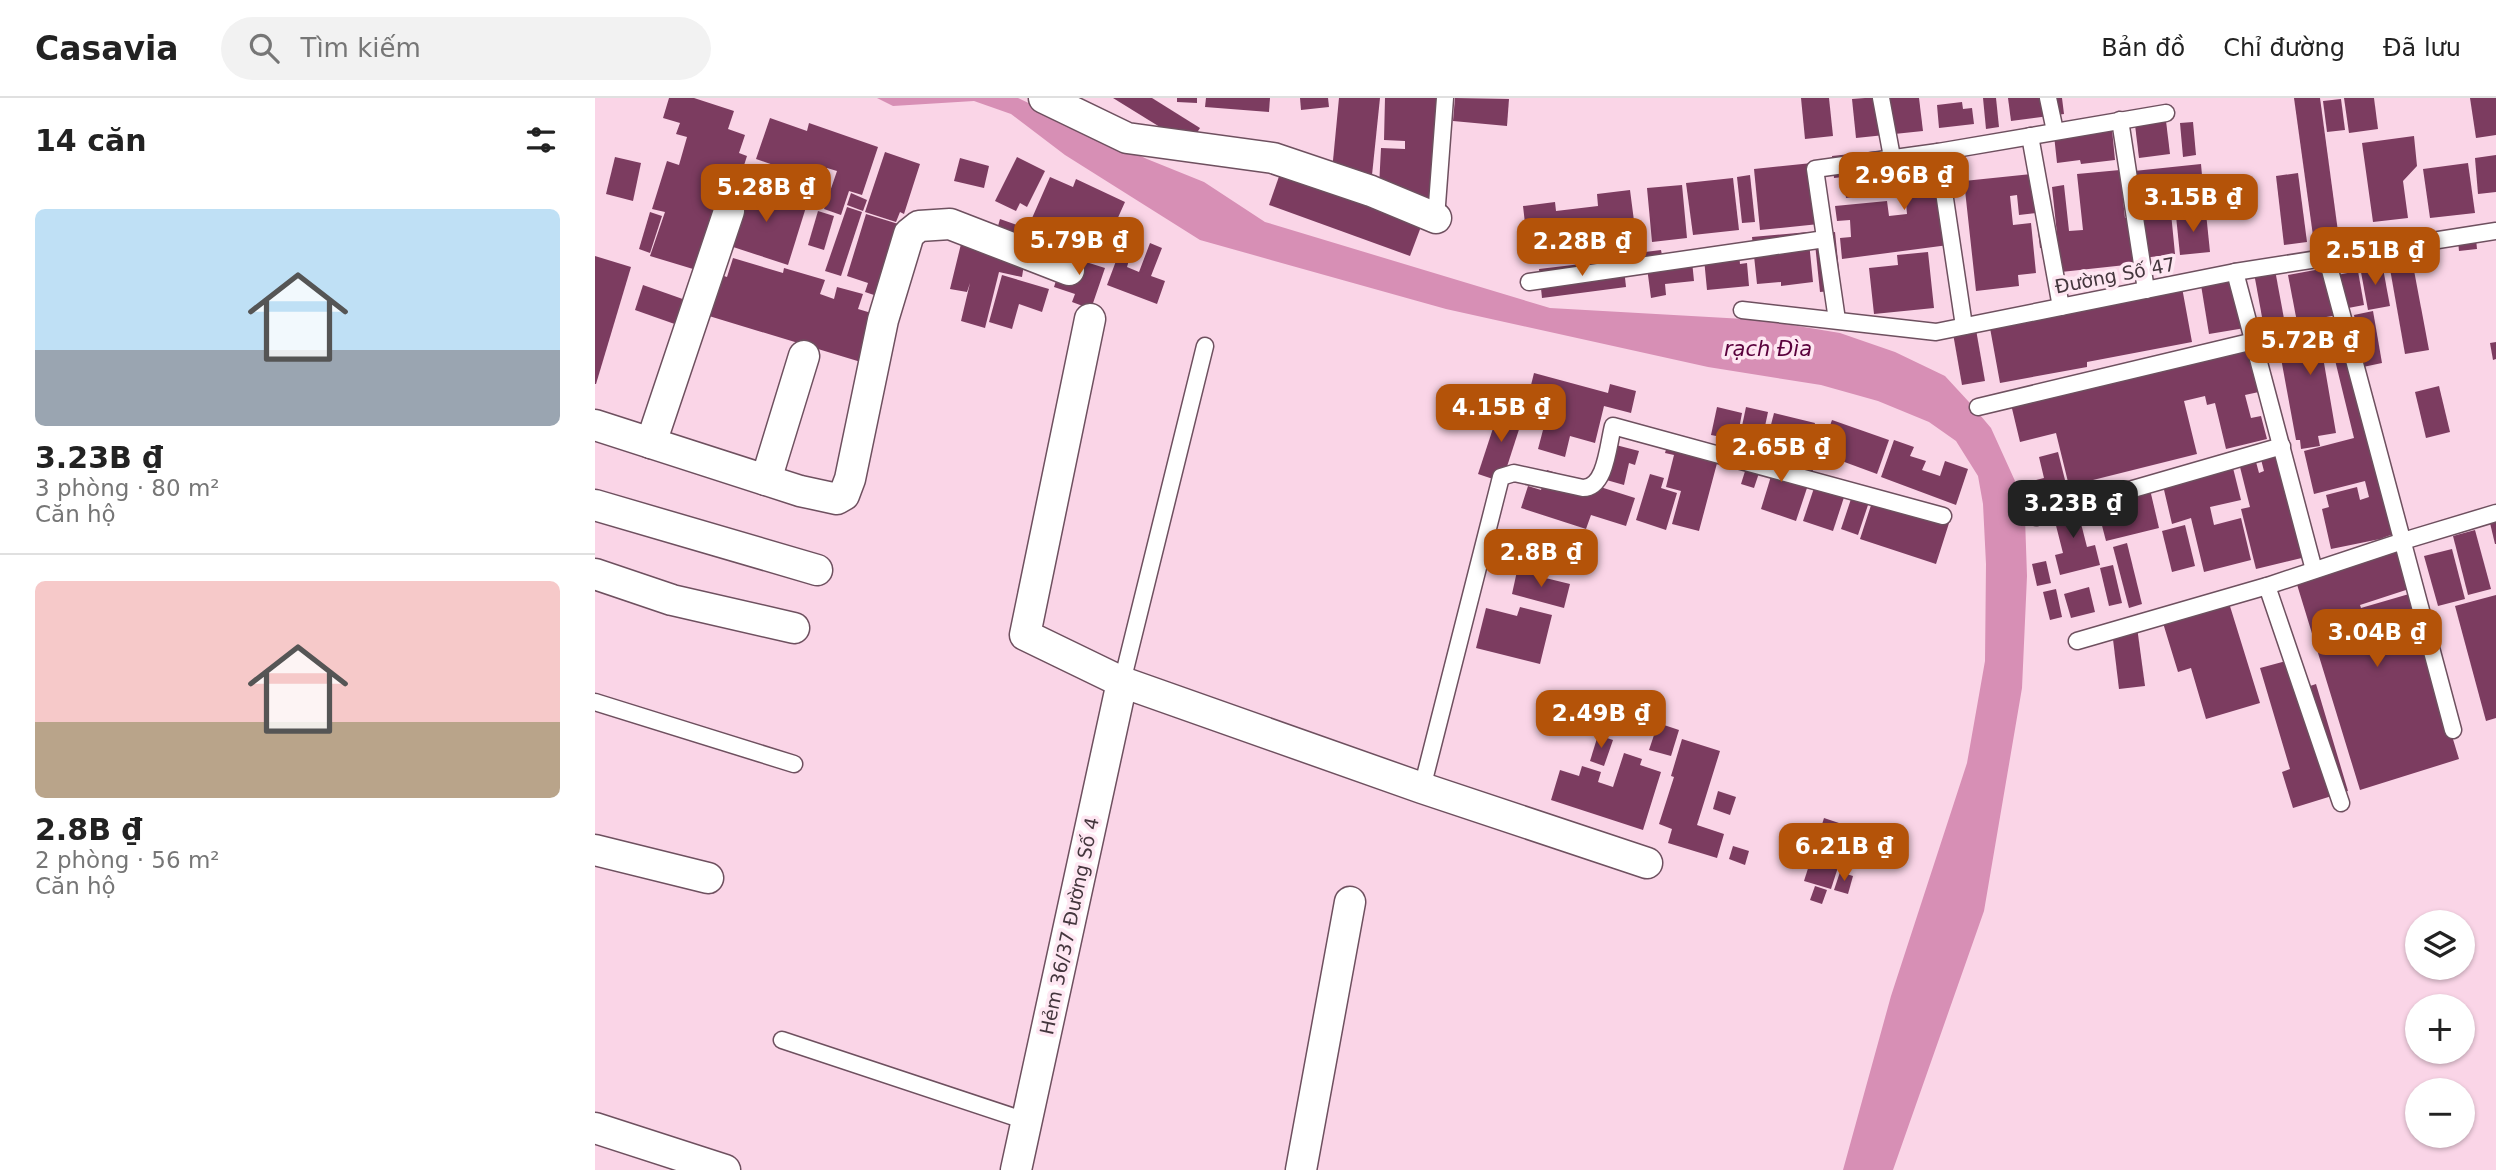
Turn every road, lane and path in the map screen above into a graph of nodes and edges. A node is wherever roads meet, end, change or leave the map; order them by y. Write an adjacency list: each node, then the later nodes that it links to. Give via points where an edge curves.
1 (1044, 98): 12 (street, via 1127,138 1273,158)
2 (1445, 98): 12 (lane)
3 (1881, 98): 10 (lane)
4 (2048, 98): 7 (lane)
5 (2166, 113): 6 (lane)
6 (2120, 120): 7 (lane); 19 (lane)
7 (2055, 131): 8 (lane)
8 (2030, 136): 9 (lane); 20 (lane)
9 (1938, 152): 10 (lane); 24 (lane)
10 (1892, 157): 14 (lane, via 1815,169)
11 (729, 211): 30 (street)
12 (1436, 218)
13 (2496, 232): 15 (lane, Đường Số 47)
14 (1825, 239): 18 (lane); 23 (lane)
15 (2327, 258): 17 (lane, Đường Số 47); 37 (lane)
16 (1069, 270): 32 (street, via 950,224 919,226 908,234 883,320 844,495 837,499)
17 (2235, 272): 19 (lane, Đường Số 47); 25 (lane)
18 (1529, 282)
19 (2146, 290): 20 (lane, Đường Số 47)
20 (2060, 307): 24 (lane, Đường Số 47)
21 (1742, 310): 23 (lane, Đường Số 47)
22 (1090, 319): 44 (street, via 1025,635)
23 (1837, 320): 24 (lane, Đường Số 47, via 1936,332)
24 (1964, 326)
25 (2255, 341): 28 (lane); 31 (lane)
26 (1205, 346): 44 (lane)
27 (804, 356): 32 (street)
28 (1978, 407)
29 (595, 425): 30 (street)
30 (651, 443): 32 (street)
31 (2281, 446): 36 (lane); 39 (lane)
32 (765, 480)
33 (595, 505): 38 (street)
34 (2496, 513): 37 (lane)
35 (1943, 516): 48 (lane, via 1613,426 1602,471 1591,488 1504,475)
36 (2036, 517)
37 (2403, 541): 39 (lane); 46 (lane)
38 (817, 570)
39 (2314, 570): 41 (lane)
40 (595, 574): 42 (street, via 672,600)
41 (2267, 586): 43 (lane); 49 (lane)
42 (794, 628)
43 (2077, 641)
44 (1122, 682): 48 (street); 55 (street, Hẻm 36/37 Đường Số 4)
45 (595, 702): 47 (lane)
46 (2453, 730)
47 (794, 764)
48 (1422, 788): 51 (street)
49 (2341, 803)
50 (595, 850): 52 (street)
51 (1647, 863)
52 (708, 878)
53 (1350, 902): 59 (street)
54 (782, 1040): 55 (lane)
55 (1026, 1121): 58 (street, Hẻm 36/37 Đường Số 4)
56 (595, 1129): 57 (street)
57 (725, 1170)
58 (1016, 1170)
59 (1301, 1170)

